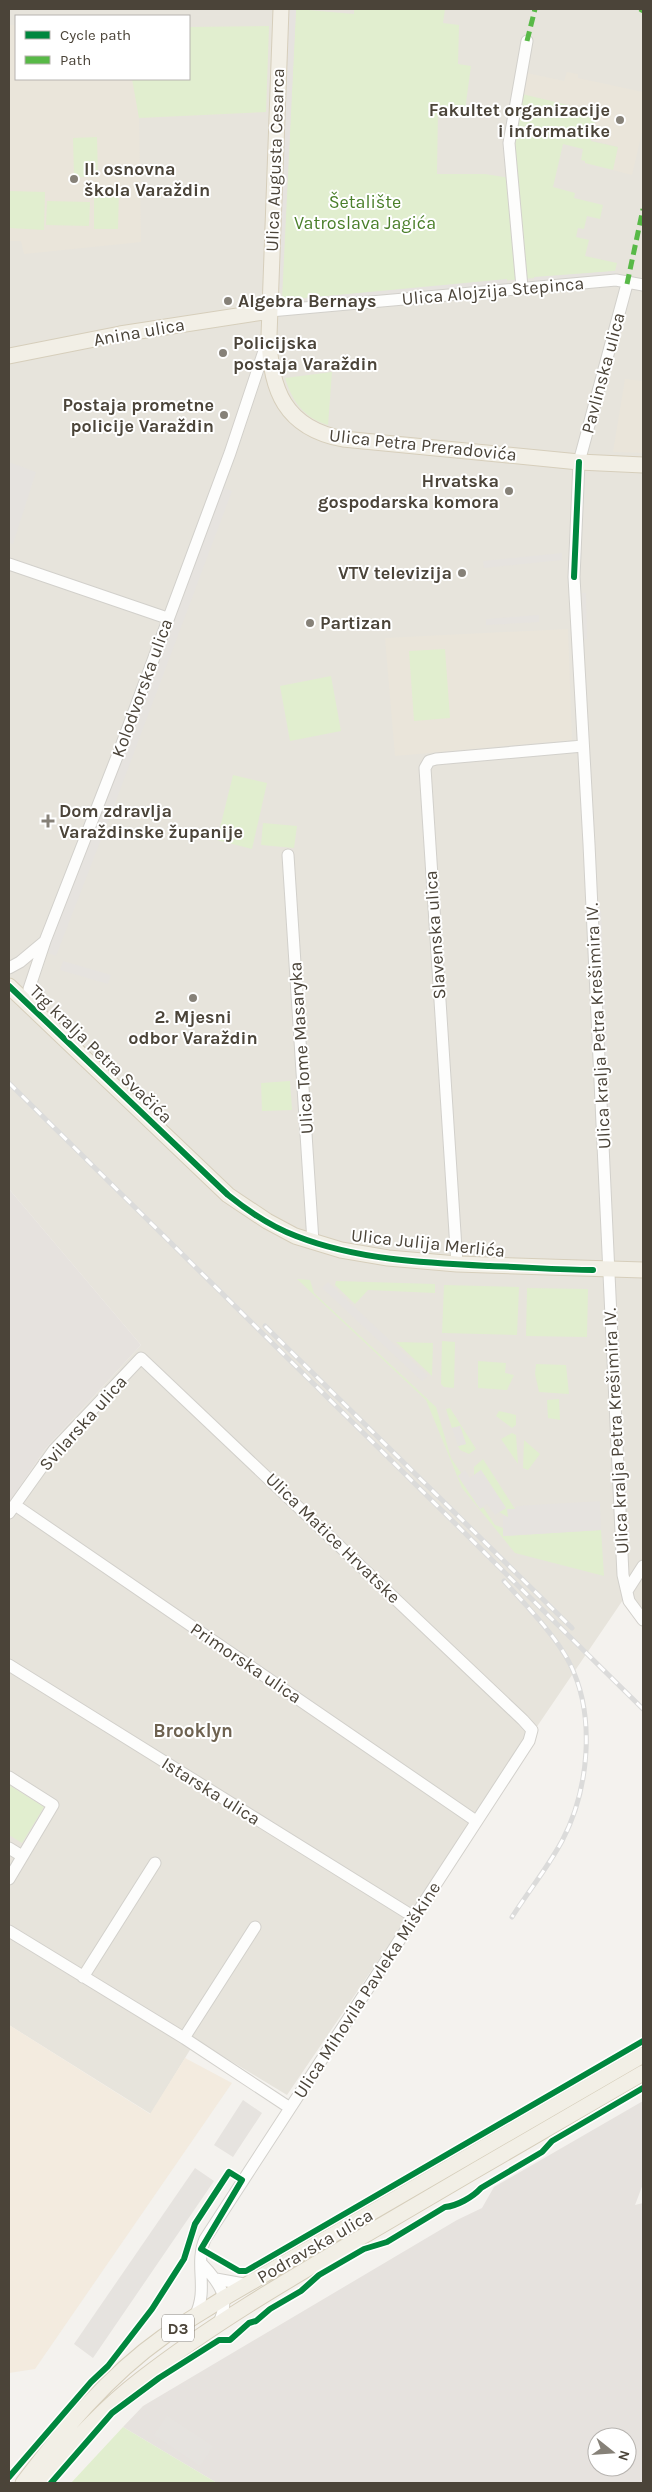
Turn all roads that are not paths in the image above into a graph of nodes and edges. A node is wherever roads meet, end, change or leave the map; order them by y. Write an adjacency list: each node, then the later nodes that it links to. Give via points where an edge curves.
1 (281, 9): 6 (main road, Ulica Augusta Cesarca)
2 (527, 41): 5 (street, via 509,143)
3 (627, 284): 4 (street, Ulica Alojzija Stepinca); 5 (street, Ulica Alojzija Stepinca, via 616,280); 9 (street, Pavlinska ulica)
4 (643, 285)
5 (522, 287): 6 (street, Ulica Alojzija Stepinca)
6 (270, 311): 7 (main road, Ulica Augusta Cesarca); 8 (main road, Anina ulica, via 120,334)
7 (269, 336): 9 (main road, Ulica Petra Preradovića, via 270,362 282,400 301,423 315,431 343,439); 12 (street, Kolodvorska ulica, via 237,434)
8 (9, 356)
9 (579, 462): 10 (main road, Ulica Petra Preradovića); 13 (street, Ulica kralja Petra Krešimira IV., via 574,577)
10 (643, 465)
11 (9, 564): 12 (street)
12 (167, 618): 15 (street, Kolodvorska ulica)
13 (583, 746): 21 (street, Slavenska ulica, via 436,758 425,768); 22 (street, Ulica kralja Petra Krešimira IV.)
14 (288, 854): 20 (street, Ulica Tome Masaryka)
15 (45, 941): 16 (street); 18 (street, Trg kralja Petra Svačića, via 29,989)
16 (9, 968)
17 (9, 986): 18 (main road, Trg kralja Petra Svačića)
18 (29, 1005): 19 (main road, Trg kralja Petra Svačića)
19 (173, 1144): 20 (main road, Ulica Julija Merlića, via 240,1204 281,1229)
20 (313, 1242): 21 (main road, Ulica Julija Merlića, via 388,1258)
21 (457, 1264): 22 (main road, Ulica Julija Merlića)
22 (609, 1270): 23 (main road, Ulica Julija Merlića); 27 (street, Ulica kralja Petra Krešimira IV.)
23 (643, 1270)
24 (141, 1358): 25 (street, Svilarska ulica, via 54,1450); 30 (street, Ulica Matice Hrvatske)
25 (12, 1509): 32 (street, Primorska ulica)
26 (643, 1566): 27 (street)
27 (626, 1591): 28 (street)
28 (643, 1620)
29 (9, 1664): 37 (street, Istarska ulica)
30 (524, 1720): 32 (street, Ulica Mihovila Pavleka Miškine, via 532,1730 532,1736)
31 (9, 1777): 34 (street, via 53,1805)
32 (476, 1821): 37 (street, Ulica Mihovila Pavleka Miškine)
33 (9, 1848): 34 (street)
34 (22, 1856): 36 (street)
35 (155, 1863): 40 (street)
36 (9, 1879)
37 (414, 1917): 44 (street, Ulica Mihovila Pavleka Miškine)
38 (255, 1927): 41 (street)
39 (9, 1931): 40 (street)
40 (83, 1976): 41 (street)
41 (184, 2038): 44 (street)
42 (643, 2055): 47 (main road, Podravska ulica / D3)
43 (643, 2073): 50 (main road, Podravska ulica / D3)
44 (290, 2108): 45 (street, Ulica Mihovila Pavleka Miškine, via 205,2239)
45 (201, 2264): 46 (street); 49 (street, Ulica Mihovila Pavleka Miškine, via 203,2290)
46 (216, 2279): 47 (street); 48 (street, via 222,2286)
47 (249, 2285): 48 (main road, Podravska ulica / D3)
48 (224, 2298): 49 (main road, Podravska ulica / D3); 50 (street)
49 (195, 2316): 51 (main road, Podravska ulica / D3, via 162,2338 97,2395)
50 (217, 2326): 51 (main road, Podravska ulica / D3, via 140,2380 83,2431)
51 (54, 2452): 52 (main road); 53 (main road, Podravska ulica / D3); 54 (main road, Podravska ulica / D3); 55 (main road)
52 (15, 2483)
53 (22, 2483)
54 (36, 2483)
55 (43, 2483)

